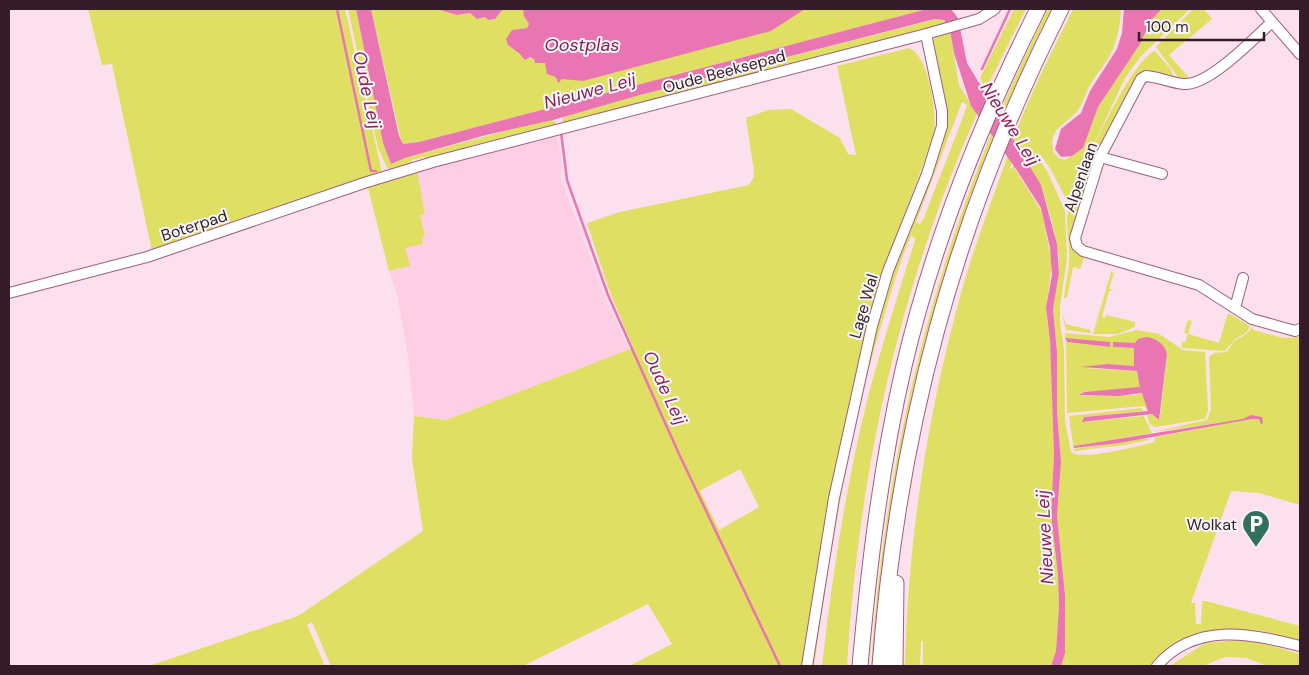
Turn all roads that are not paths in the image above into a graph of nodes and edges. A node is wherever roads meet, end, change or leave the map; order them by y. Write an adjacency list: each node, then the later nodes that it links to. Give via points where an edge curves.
1 (995, 9): 6 (street, via 988,15)
2 (1038, 9): 18 (highway, via 980,136 937,251 904,366 878,503)
3 (1061, 9): 15 (highway, via 1008,120 957,257 924,374)
4 (1262, 9): 5 (street)
5 (1272, 22): 7 (street); 8 (street, Alpenlaan, via 1210,75 1195,83 1146,76 1141,79)
6 (926, 34): 10 (street, Oude Beeksepad); 17 (street, Lage Wal, via 942,111 942,126 927,174 895,252 872,326 834,498)
7 (1300, 54)
8 (1100, 157): 9 (street); 13 (street, Alpenlaan, via 1076,238 1077,246 1083,251 1199,284)
9 (1162, 174)
10 (386, 176): 12 (street, Boterpad, via 147,256)
11 (1243, 278): 13 (street)
12 (9, 293)
13 (1235, 308): 14 (street, Alpenlaan, via 1254,320 1295,331)
14 (1300, 329)
15 (896, 529): 19 (highway); 20 (highway)
16 (1300, 646): 21 (street, via 1242,634 1216,634 1197,638 1177,648)
17 (806, 666)
18 (860, 666)
19 (880, 666)
20 (895, 666)
21 (1157, 666)

